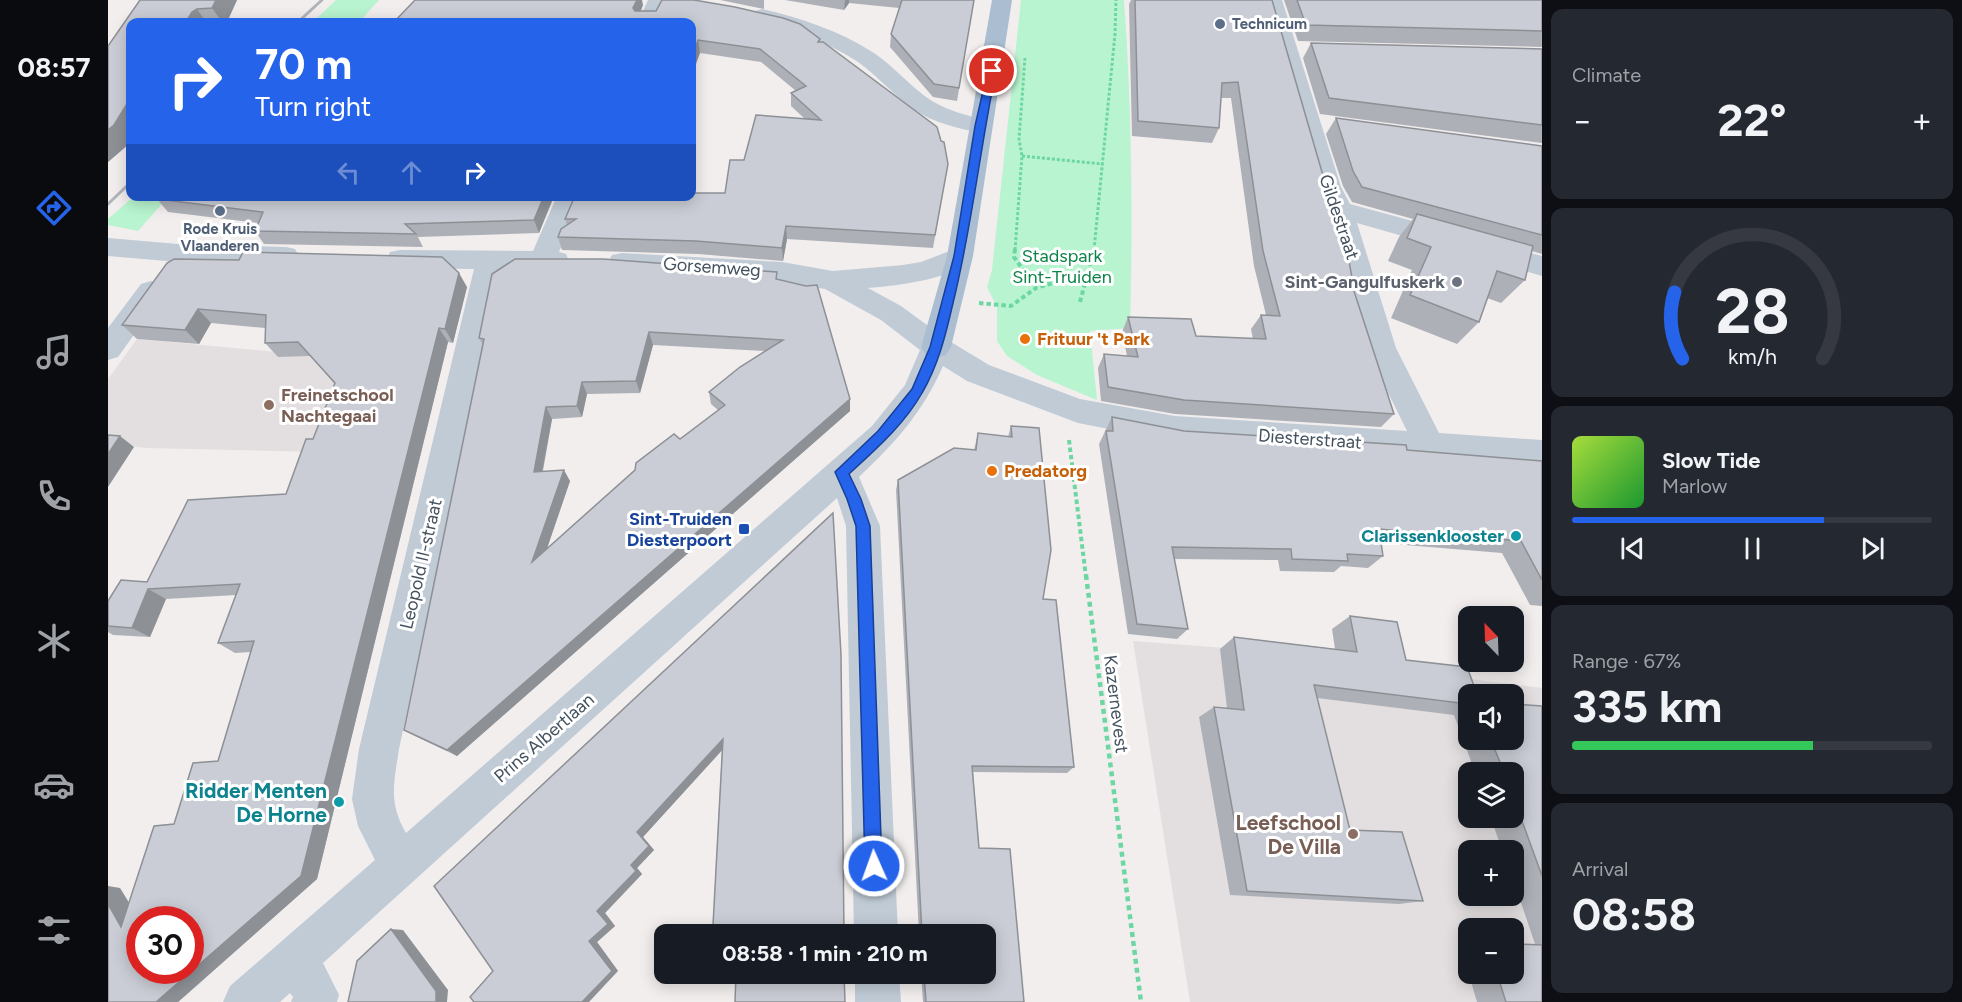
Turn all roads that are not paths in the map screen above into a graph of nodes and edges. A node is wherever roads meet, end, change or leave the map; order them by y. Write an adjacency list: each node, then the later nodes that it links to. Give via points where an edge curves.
1 (665, 0): 5 (street)
2 (1002, 0): 6 (main road)
3 (1272, 0): 8 (street, Gildestraat, via 1297,49 1321,124 1328,187)
4 (741, 10): 6 (street, via 836,41 862,55 918,102 942,115)
5 (651, 18)
6 (980, 126): 12 (main road)
7 (568, 201): 15 (street)
8 (1340, 210): 16 (street); 20 (street, Gildestraat, via 1381,348)
9 (108, 247): 10 (street)
10 (178, 253): 11 (street); 19 (street)
11 (309, 256)
12 (960, 256): 17 (street, via 903,275); 18 (main road)
13 (369, 258): 14 (street, Gorsemweg)
14 (489, 261): 15 (street, Gorsemweg); 23 (street, Leopold II-straat, via 379,750 372,799 380,826)
15 (542, 261): 17 (street, Gorsemweg, via 782,272)
16 (1542, 266)
17 (833, 281): 18 (street, Gorsemweg, via 891,314)
18 (936, 347): 20 (street, Diesterstraat, via 978,373 1078,411 1175,429); 22 (street, Prins Albertlaan, via 917,391 883,435)
19 (108, 350)
20 (1430, 447): 21 (street, Diesterstraat)
21 (1542, 453)
22 (841, 472): 23 (street, Prins Albertlaan); 24 (street, via 863,526)
23 (401, 864): 25 (street, Prins Albertlaan)
24 (876, 924)
25 (296, 957): 27 (street, Prins Albertlaan); 28 (street, via 315,995)
26 (877, 984): 29 (street)
27 (246, 1002)
28 (314, 1002)
29 (878, 1002)

